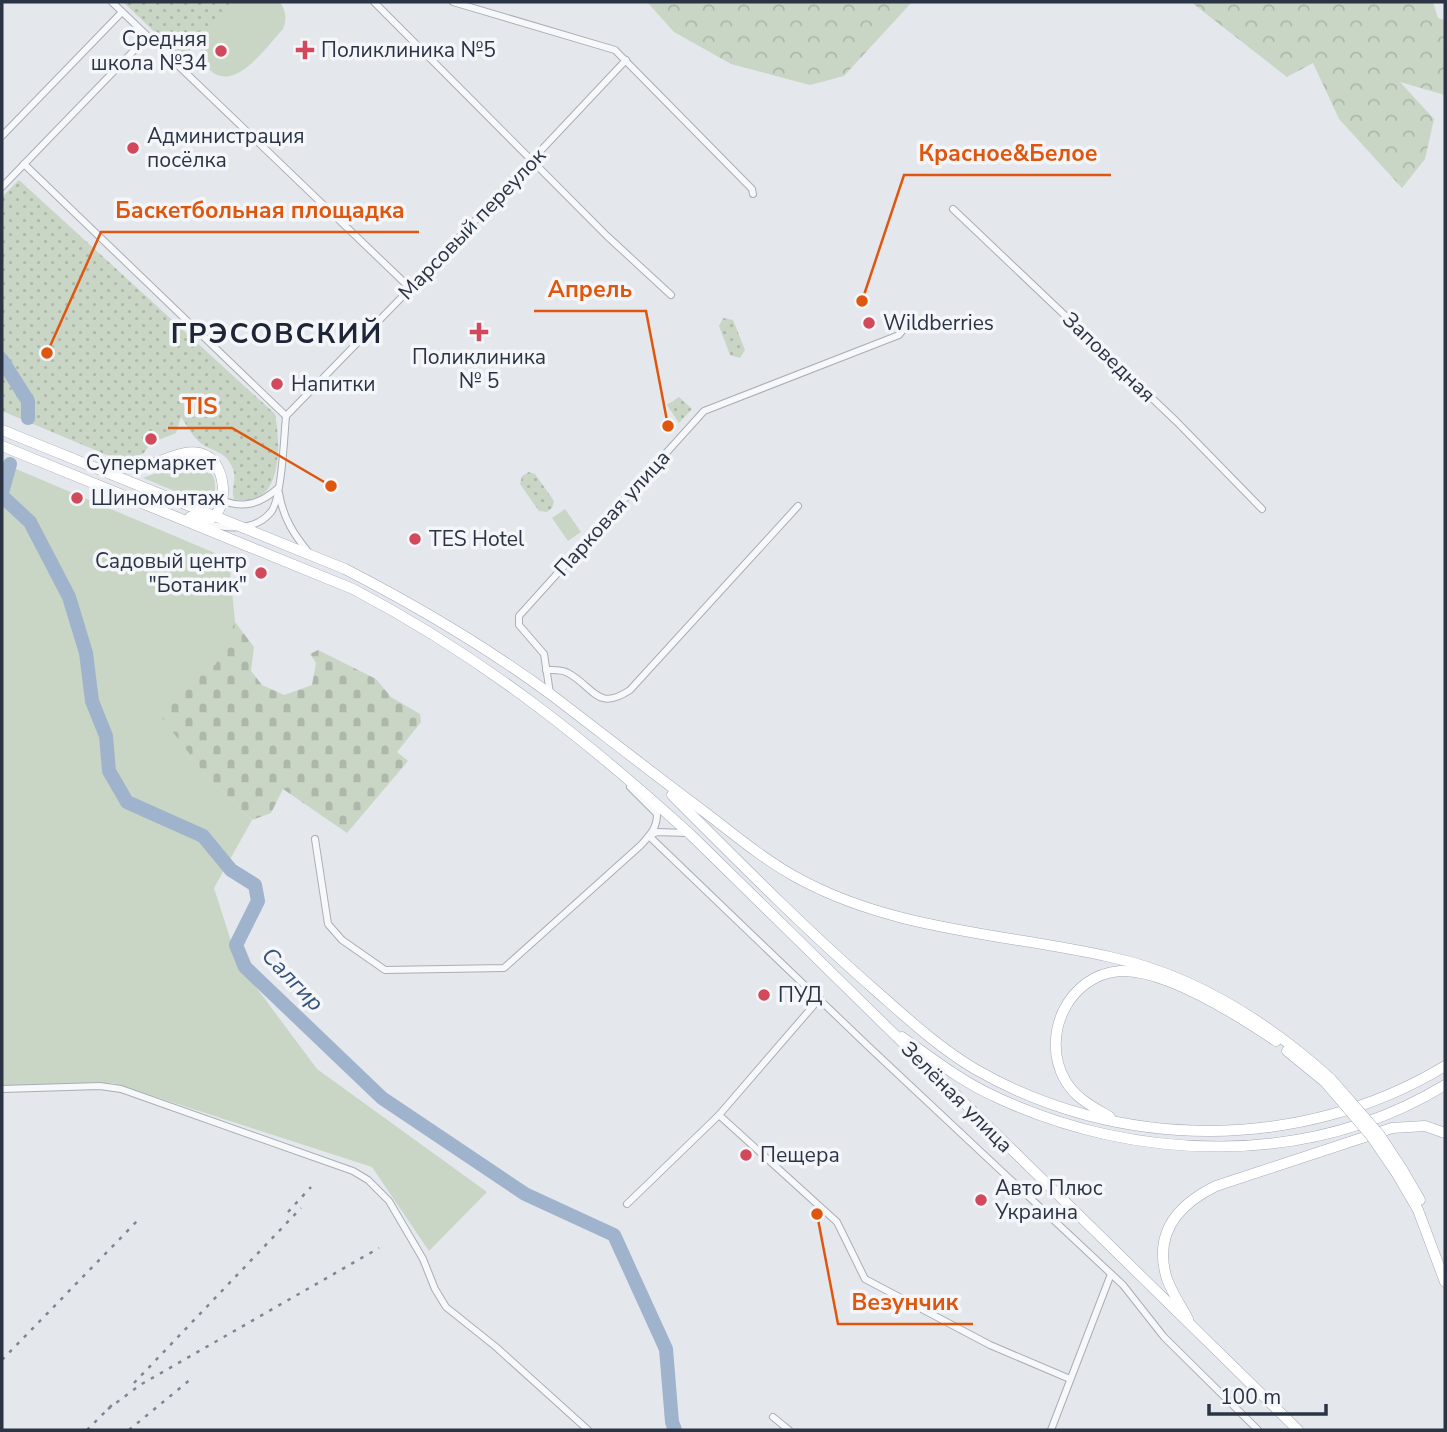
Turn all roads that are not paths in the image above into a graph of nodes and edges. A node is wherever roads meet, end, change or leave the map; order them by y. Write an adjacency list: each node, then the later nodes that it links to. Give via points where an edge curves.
1 (112, 2): 5 (street)
2 (374, 2): 9 (street)
3 (453, 2): 4 (street)
4 (466, 4): 7 (street, via 587,40 615,50)
5 (122, 12): 6 (street); 8 (street)
6 (146, 37): 10 (street); 14 (street)
7 (626, 60): 9 (street, Марсовый переулок); 12 (street)
8 (2, 136)
9 (532, 160): 14 (street, Марсовый переулок); 15 (street)
10 (24, 164): 11 (street); 17 (street)
11 (2, 187)
12 (753, 194)
13 (953, 209): 25 (street, Заповедная)
14 (410, 288): 17 (street, Марсовый переулок)
15 (671, 295)
16 (903, 330): 30 (street, Парковая улица, via 704,411 519,616 519,625 544,654)
17 (286, 416): 21 (street)
18 (2, 430): 20 (main road)
19 (2, 446): 22 (main road)
20 (85, 463): 23 (main road, via 133,468 179,454 208,456 220,471); 26 (main road)
21 (278, 488): 23 (street, via 257,502 236,505); 28 (street, via 271,512); 29 (street, via 290,529)
22 (132, 499): 27 (main road); 32 (main road, Зелёная улица, via 353,589 473,659)
23 (221, 500): 26 (main road)
24 (798, 506): 30 (street, via 617,698 597,696 567,671)
25 (1262, 509)
26 (215, 515): 27 (main road); 28 (main road)
27 (191, 517): 28 (street, via 216,527)
28 (244, 526): 29 (main road)
29 (313, 557): 31 (main road, via 398,596)
30 (547, 670): 31 (street, Парковая улица)
31 (551, 695): 33 (main road)
32 (543, 709): 34 (street, via 651,806 657,814); 35 (main road, Зелёная улица)
33 (650, 772): 40 (main road, via 794,876 843,899 918,923 1113,957 1160,972 1253,1018); 44 (main road, via 848,966 930,1038 974,1068 1031,1096)
34 (651, 833): 35 (street); 36 (street, via 504,968 385,970 342,940 328,924); 37 (street)
35 (690, 834): 38 (main road, Зелёная улица)
36 (314, 839)
37 (820, 998): 43 (street); 49 (street)
38 (882, 1022): 41 (main road, via 994,1096 1068,1126 1145,1143 1217,1147 1307,1137 1382,1117); 51 (main road, Зелёная улица)
39 (1445, 1066): 44 (main road, via 1391,1094 1290,1124 1216,1132)
40 (1328, 1081): 44 (main road, via 1221,1006 1142,974 1108,973 1069,999 1058,1022 1056,1054 1072,1090); 46 (main road, bridge)
41 (1445, 1085)
42 (2, 1089): 54 (street, via 121,1089 353,1171 389,1201 446,1307)
43 (719, 1115): 47 (street); 52 (street, via 837,1222 865,1279 990,1345)
44 (1123, 1124)
45 (1445, 1133): 51 (main road, via 1424,1126 1392,1128 1216,1186 1191,1200 1166,1234 1164,1256 1168,1280)
46 (1400, 1171): 48 (main road, via 1423,1208); 50 (main road)
47 (627, 1204)
48 (1445, 1262)
49 (1111, 1274): 52 (street); 57 (street, via 1164,1337)
50 (1445, 1282)
51 (1194, 1329): 58 (main road, Зелёная улица)
52 (1070, 1379): 56 (street)
53 (773, 1417): 55 (street)
54 (588, 1430)
55 (789, 1430)
56 (1051, 1430)
57 (1258, 1430)
58 (1298, 1430)

